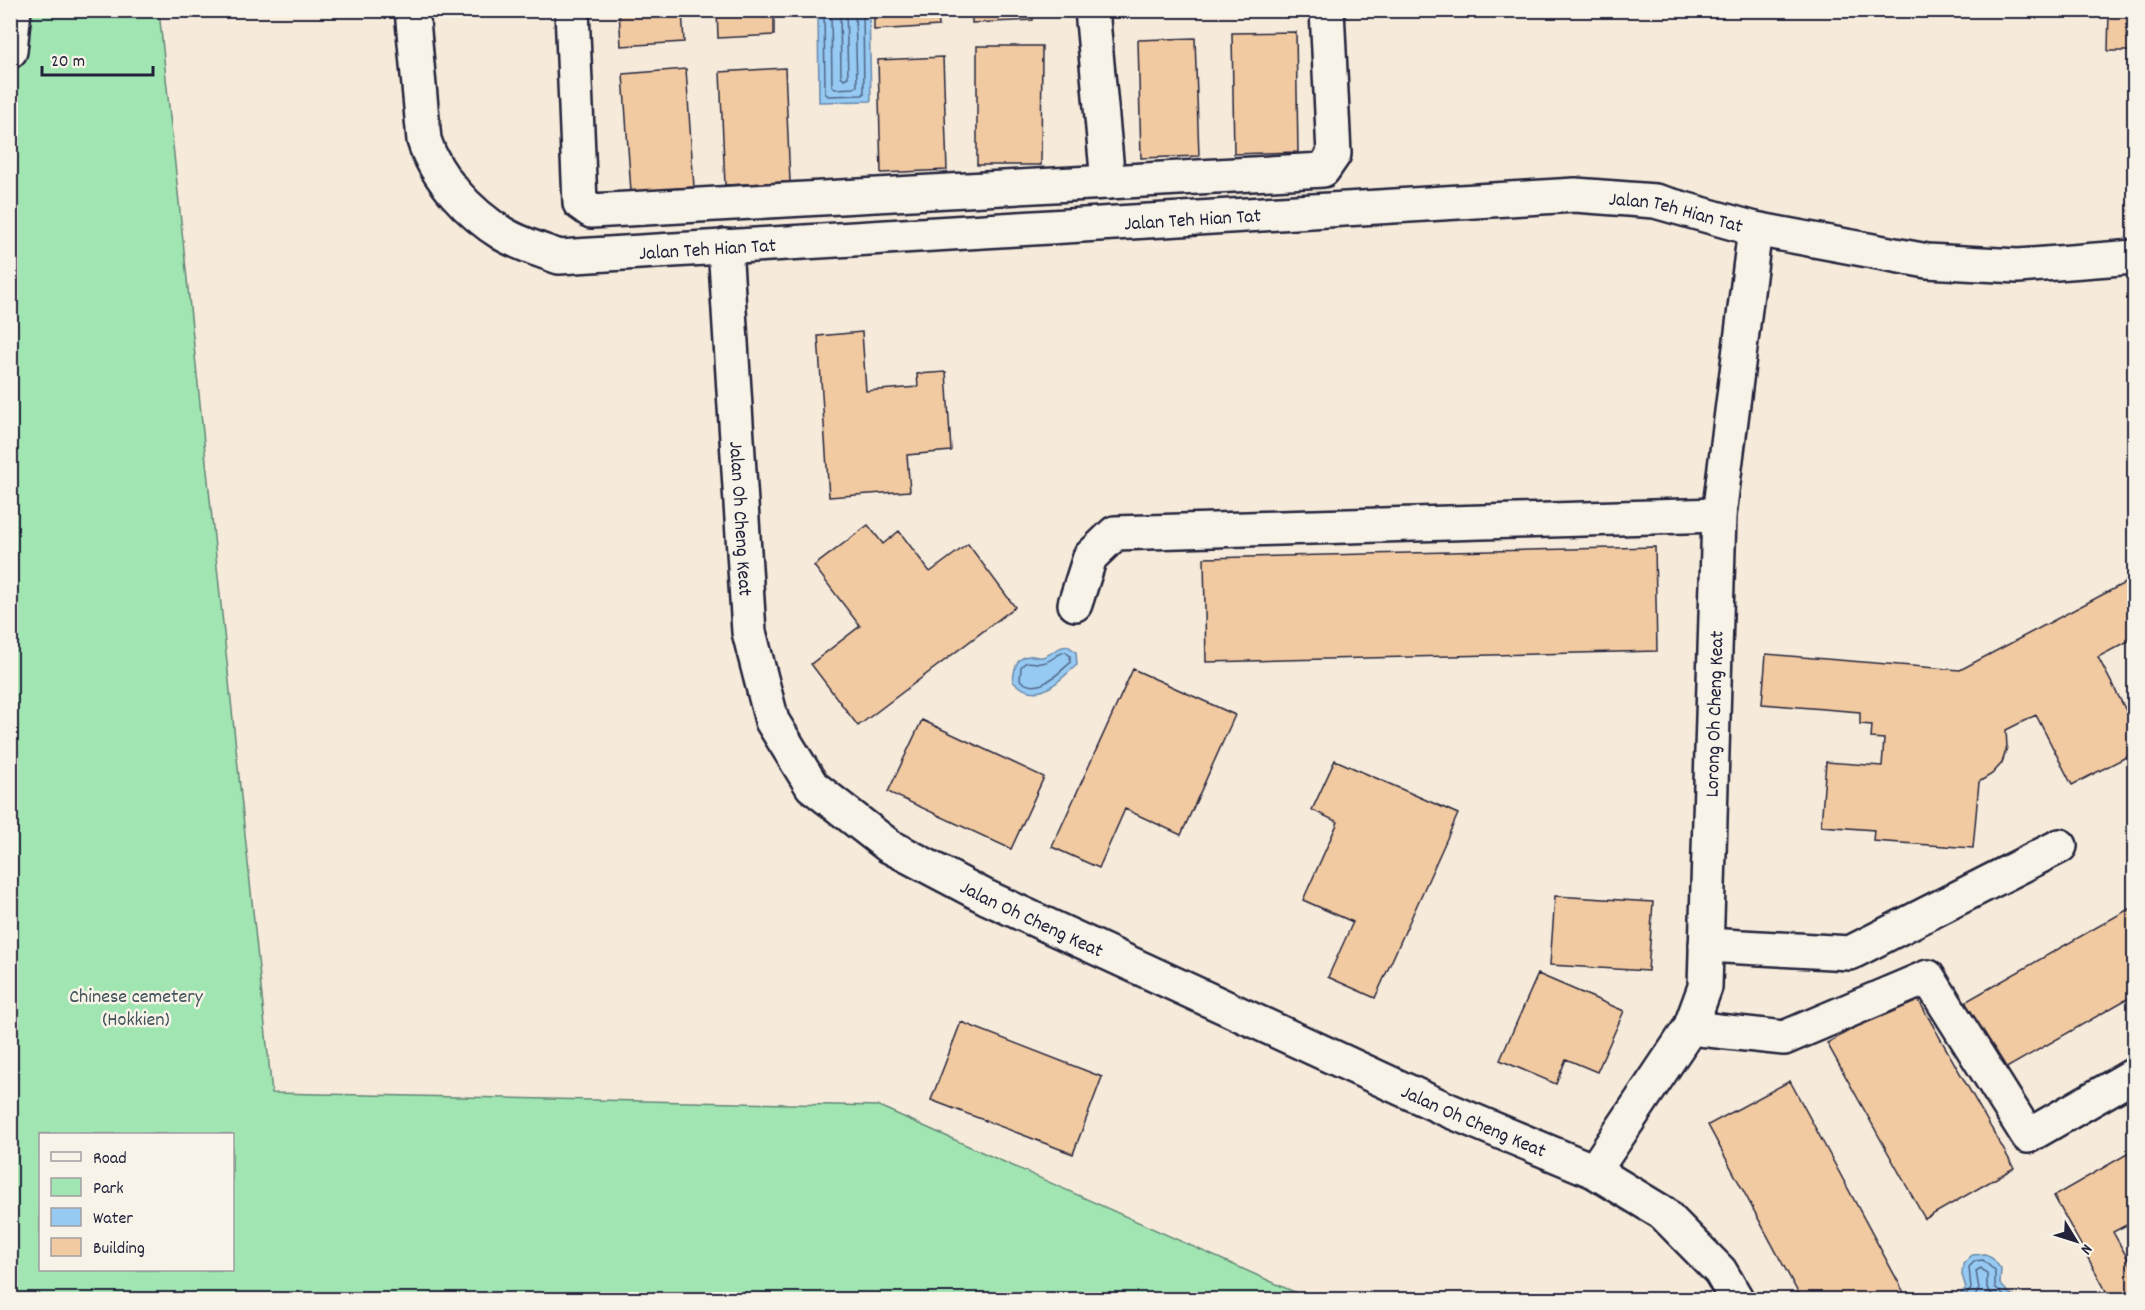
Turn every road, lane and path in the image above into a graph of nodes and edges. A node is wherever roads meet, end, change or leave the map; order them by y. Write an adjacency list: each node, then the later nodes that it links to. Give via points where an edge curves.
1 (14, 10): 6 (street)
2 (412, 10): 9 (street, Jalan Teh Hian Tat, via 424,140 430,159 482,219 504,234 559,257)
3 (572, 10): 7 (street, via 580,203 591,211)
4 (1092, 10): 7 (street)
5 (1327, 10): 7 (street, via 1334,154 1323,170)
6 (10, 51)
7 (1108, 182)
8 (1755, 229): 9 (street, Jalan Teh Hian Tat, via 1655,201 1575,195); 10 (street, Jalan Teh Hian Tat, via 1927,261 2018,266); 11 (street, Lorong Oh Cheng Keat)
9 (725, 246): 17 (street, Jalan Oh Cheng Keat, via 750,632 772,721 812,786 889,846 986,897 1448,1110)
10 (2134, 257)
11 (1719, 515): 12 (street, via 1115,533 1090,557); 14 (street, Lorong Oh Cheng Keat)
12 (1075, 604)
13 (2061, 846): 14 (street, via 1850,953)
14 (1706, 945): 15 (street, Lorong Oh Cheng Keat, via 1705,987)
15 (1690, 1028): 16 (street, via 1784,1038 1928,977 2028,1136); 17 (street, Lorong Oh Cheng Keat)
16 (2134, 1075)
17 (1594, 1171): 18 (street, Jalan Oh Cheng Keat, via 1663,1213 1720,1271)
18 (1737, 1299)

